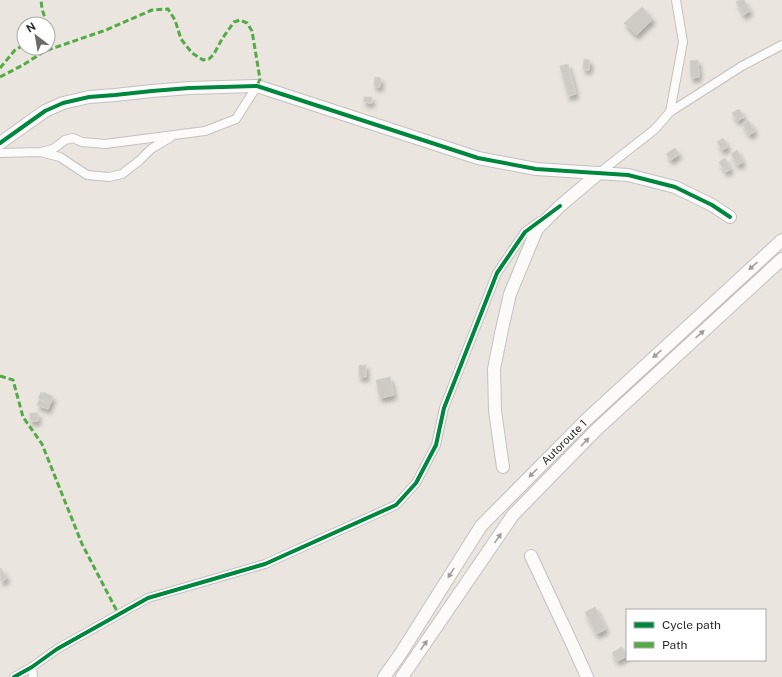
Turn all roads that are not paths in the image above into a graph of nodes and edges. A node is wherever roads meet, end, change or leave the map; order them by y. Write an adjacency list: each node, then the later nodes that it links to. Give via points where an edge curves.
1 (676, 0): 4 (street, via 683,42)
2 (782, 45): 4 (street, via 742,66)
3 (257, 86): 5 (street, via 236,118 205,131); 6 (street, via 189,88 89,97 63,103 46,111); 9 (street, via 478,158 536,169)
4 (670, 112): 9 (street, via 654,130)
5 (173, 136): 7 (street, via 105,144 82,142 73,138 65,140 53,149); 7 (street, via 151,149 122,174 109,177 87,175 60,157)
6 (0, 142)
7 (41, 152): 8 (street)
8 (0, 153)
9 (599, 172): 10 (street); 11 (street, via 628,174 675,187)
10 (560, 206): 14 (street, via 537,229 510,294 502,328 494,369 495,410); 16 (street, via 525,232 497,273 444,408 436,445 416,483 396,505 265,564 148,598 58,649)
11 (730, 217)
12 (782, 240): 19 (street, Autoroute 1, one-way to 19, via 586,420 481,526)
13 (782, 259): 20 (street, Autoroute 1, one-way to 13, via 513,516 596,430)
14 (504, 468)
15 (531, 556): 21 (street)
16 (32, 667): 17 (street); 18 (street)
17 (14, 677)
18 (33, 677)
19 (384, 677)
20 (402, 677)
21 (587, 677)

